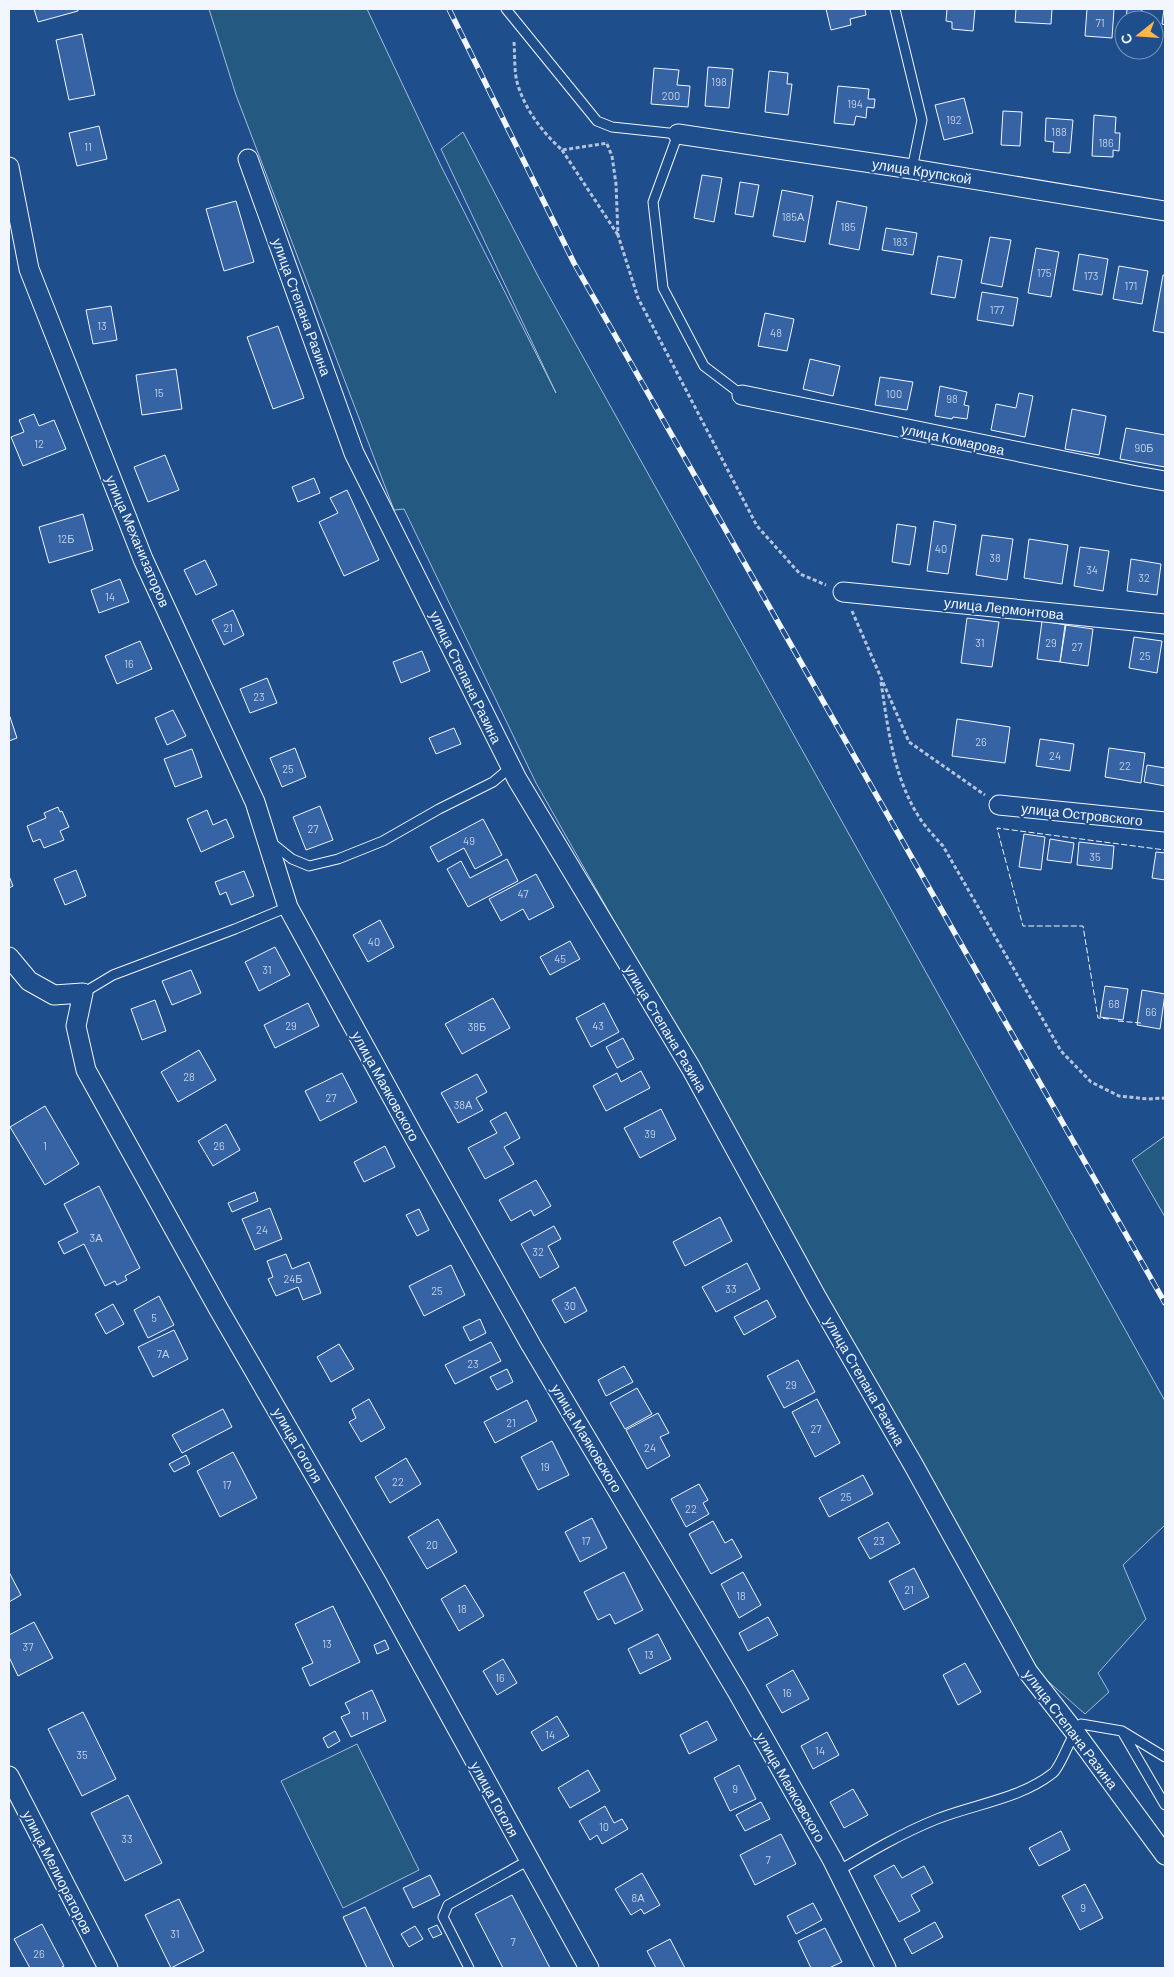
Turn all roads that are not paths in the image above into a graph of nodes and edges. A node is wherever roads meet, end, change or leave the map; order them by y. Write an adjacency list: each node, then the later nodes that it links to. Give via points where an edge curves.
1 (894, 9): 6 (lane, via 922,120)
2 (509, 12): 3 (lane, via 597,121 612,126)
3 (678, 134): 6 (street, улица Крупской); 8 (lane, via 653,202 663,288 704,366)
4 (248, 158): 12 (street, улица Степана Разина, via 354,452)
5 (9, 167): 15 (street, улица Механизаторов, via 29,269 143,559 255,802)
6 (912, 169): 7 (street, улица Крупской)
7 (1165, 211)
8 (742, 395): 9 (street, улица Комарова)
9 (1165, 480)
10 (843, 592): 11 (street, улица Лермонтова)
11 (1165, 624)
12 (511, 767): 15 (lane, via 493,782 383,841 338,859 309,866 292,859); 19 (street, улица Степана Разина, via 691,1068 1028,1672)
13 (999, 805): 14 (street, улица Островского)
14 (1165, 822)
15 (267, 839): 16 (street, улица Механизаторов)
16 (288, 907): 18 (lane, via 113,975); 26 (street, улица Маяковского, via 531,1345 738,1693)
17 (9, 957): 18 (street, via 28,981 54,995)
18 (83, 993): 25 (street, улица Гоголя, via 76,1026 86,1070 218,1308 376,1581)
19 (1074, 1731): 20 (lane, via 1082,1724); 24 (street, улица Степана Разина); 26 (lane, via 1055,1771 1025,1790 937,1819)
20 (1122, 1731): 21 (lane); 23 (lane)
21 (1165, 1757)
22 (9, 1776): 27 (street, улица Мелиораторов)
23 (1165, 1805)
24 (1165, 1855)
25 (529, 1860): 28 (lane, via 448,1905 443,1917); 29 (street, улица Гоголя)
26 (838, 1870): 30 (street, улица Маяковского)
27 (108, 1968)
28 (469, 1968)
29 (589, 1968)
30 (886, 1968)

